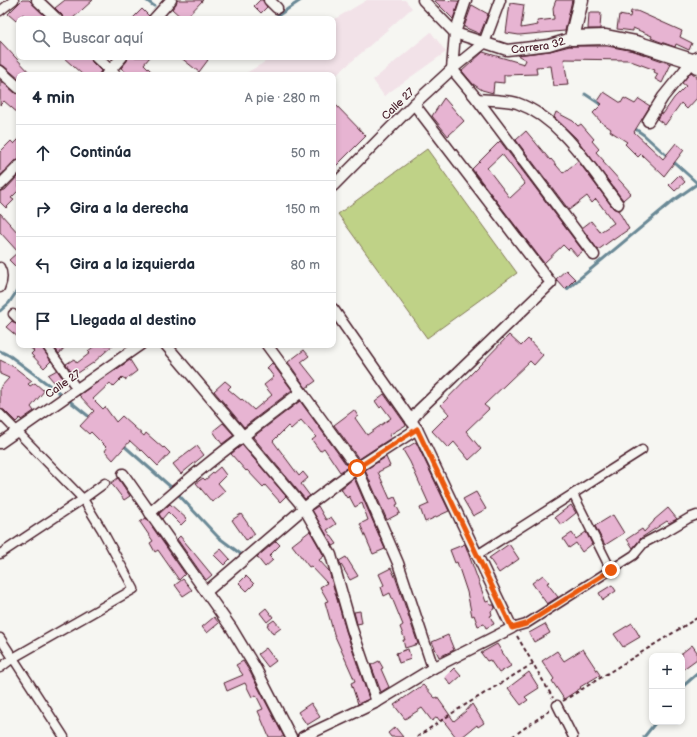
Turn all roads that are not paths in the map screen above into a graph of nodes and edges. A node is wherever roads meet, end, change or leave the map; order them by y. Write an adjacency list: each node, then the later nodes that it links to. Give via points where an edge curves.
1 (14, 0): 10 (street)
2 (38, 0): 11 (street)
3 (171, 0): 12 (street)
4 (269, 0): 9 (street)
5 (423, 0): 13 (street, Carrera 32)
6 (466, 0): 13 (street)
7 (500, 0): 15 (street)
8 (581, 0): 14 (main road, Carrera 32)
9 (278, 8)
10 (0, 11)
11 (54, 16)
12 (157, 16)
13 (455, 33): 15 (street, Carrera 32); 19 (street)
14 (572, 38): 15 (street, Carrera 32, via 549,45 507,50); 18 (main road, Carrera 32, via 606,37 636,43)
15 (484, 43): 19 (street, Calle 27)
16 (98, 60): 21 (street)
17 (120, 60): 22 (street)
18 (695, 61): 26 (street)
19 (452, 69): 24 (street); 25 (street, Calle 27)
20 (0, 71): 23 (street)
21 (108, 72)
22 (111, 72)
23 (16, 85)
24 (477, 99): 30 (street, via 516,103 544,117 567,137); 31 (street)
25 (414, 104): 28 (street, Calle 27); 42 (street, via 550,283 419,410)
26 (648, 121)
27 (16, 169): 29 (street)
28 (336, 183)
29 (0, 185)
30 (618, 204)
31 (594, 255)
32 (0, 267): 33 (street, via 3,278)
33 (0, 288)
34 (336, 313): 42 (street)
35 (48, 348): 39 (street)
36 (136, 348): 39 (street, Calle 27)
37 (169, 348): 44 (street)
38 (269, 348): 40 (street)
39 (77, 388): 43 (street, Calle 27)
40 (301, 392): 44 (street); 47 (street)
41 (0, 414): 43 (street)
42 (414, 425): 47 (street); 56 (street)
43 (17, 430): 45 (street, Calle 27); 51 (street)
44 (244, 436): 52 (street); 53 (street)
45 (0, 443)
46 (642, 450): 50 (street)
47 (357, 468): 52 (street); 63 (street, via 398,562)
48 (123, 474): 53 (street)
49 (105, 483): 51 (street)
50 (573, 494): 56 (street); 57 (street)
51 (83, 500): 55 (street); 61 (street, via 134,589)
52 (304, 508): 58 (street); 64 (street, via 332,555 352,629)
53 (150, 513): 58 (street)
54 (697, 515): 57 (street, via 644,543 634,555)
55 (0, 554)
56 (477, 555): 59 (street)
57 (611, 570): 59 (street, via 526,624)
58 (206, 592): 67 (street, via 256,668)
59 (512, 628): 63 (street)
60 (0, 638): 61 (street)
61 (13, 658): 62 (street); 66 (street)
62 (0, 668)
63 (433, 668): 64 (street)
64 (377, 702): 68 (street)
65 (557, 705): 69 (street)
66 (64, 737)
67 (291, 737)
68 (303, 737)
69 (573, 737)

